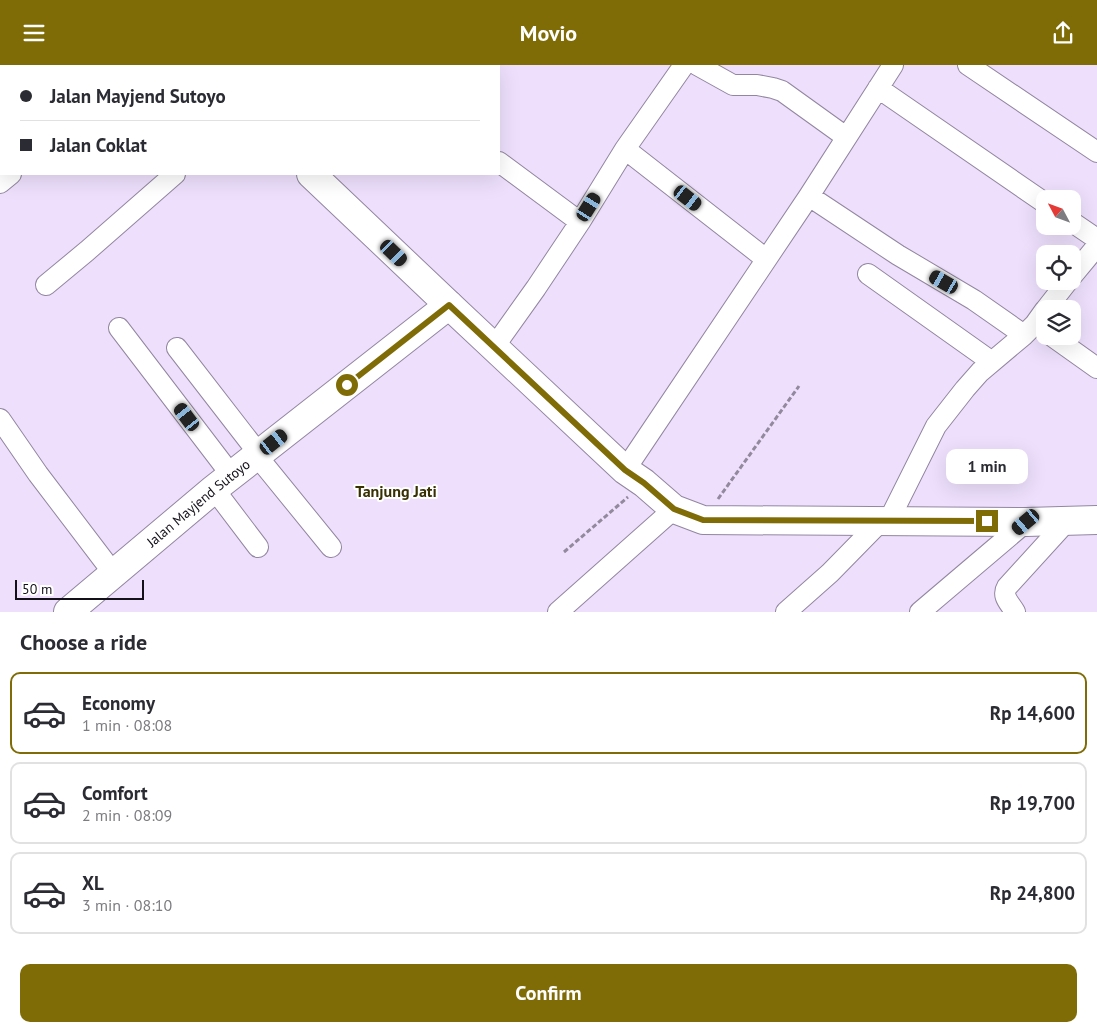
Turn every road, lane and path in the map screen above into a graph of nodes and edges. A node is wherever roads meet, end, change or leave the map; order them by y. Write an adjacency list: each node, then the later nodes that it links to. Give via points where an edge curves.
1 (684, 65): 7 (street)
2 (697, 65): 6 (street, via 733,85 782,91)
3 (894, 65): 5 (street)
4 (968, 65): 8 (street)
5 (878, 89): 6 (street); 15 (street)
6 (846, 137): 14 (street)
7 (625, 149): 16 (street); 20 (street)
8 (1097, 152)
9 (500, 163): 16 (street)
10 (10, 175): 13 (street)
11 (174, 175): 23 (street)
12 (313, 175): 24 (street)
13 (0, 183)
14 (809, 196): 20 (street); 25 (street, via 974,300)
15 (1036, 197)
16 (580, 222): 29 (street)
17 (1081, 228): 18 (street)
18 (1097, 239)
19 (1097, 247): 21 (street)
20 (766, 259): 36 (street)
21 (1081, 266)
22 (868, 274): 31 (street)
23 (46, 285)
24 (449, 305): 29 (street); 35 (street, Jalan Mayjend Sutoyo)
25 (1036, 321)
26 (1036, 325): 31 (street)
27 (119, 328): 37 (street)
28 (1065, 345): 32 (street)
29 (494, 347): 36 (street)
30 (177, 348): 35 (street)
31 (992, 362): 42 (street, via 964,389 936,426)
32 (1097, 368)
33 (799, 386): 39 (path)
34 (0, 419): 47 (street)
35 (258, 455): 37 (street, Jalan Mayjend Sutoyo); 45 (street)
36 (635, 477): 38 (street); 46 (path)
37 (223, 482): 44 (street); 47 (street, Jalan Mayjend Sutoyo)
38 (674, 509): 39 (street); 49 (street)
39 (703, 520): 42 (street)
40 (1068, 520): 41 (street); 43 (street); 52 (street, via 1006,587 1004,595)
41 (1097, 520)
42 (885, 521): 43 (street); 50 (street)
43 (1026, 522): 51 (street)
44 (258, 547)
45 (331, 547)
46 (564, 552)
47 (114, 574): 48 (street, Jalan Mayjend Sutoyo)
48 (68, 612)
49 (558, 612)
50 (786, 612)
51 (920, 612)
52 (1016, 612)

